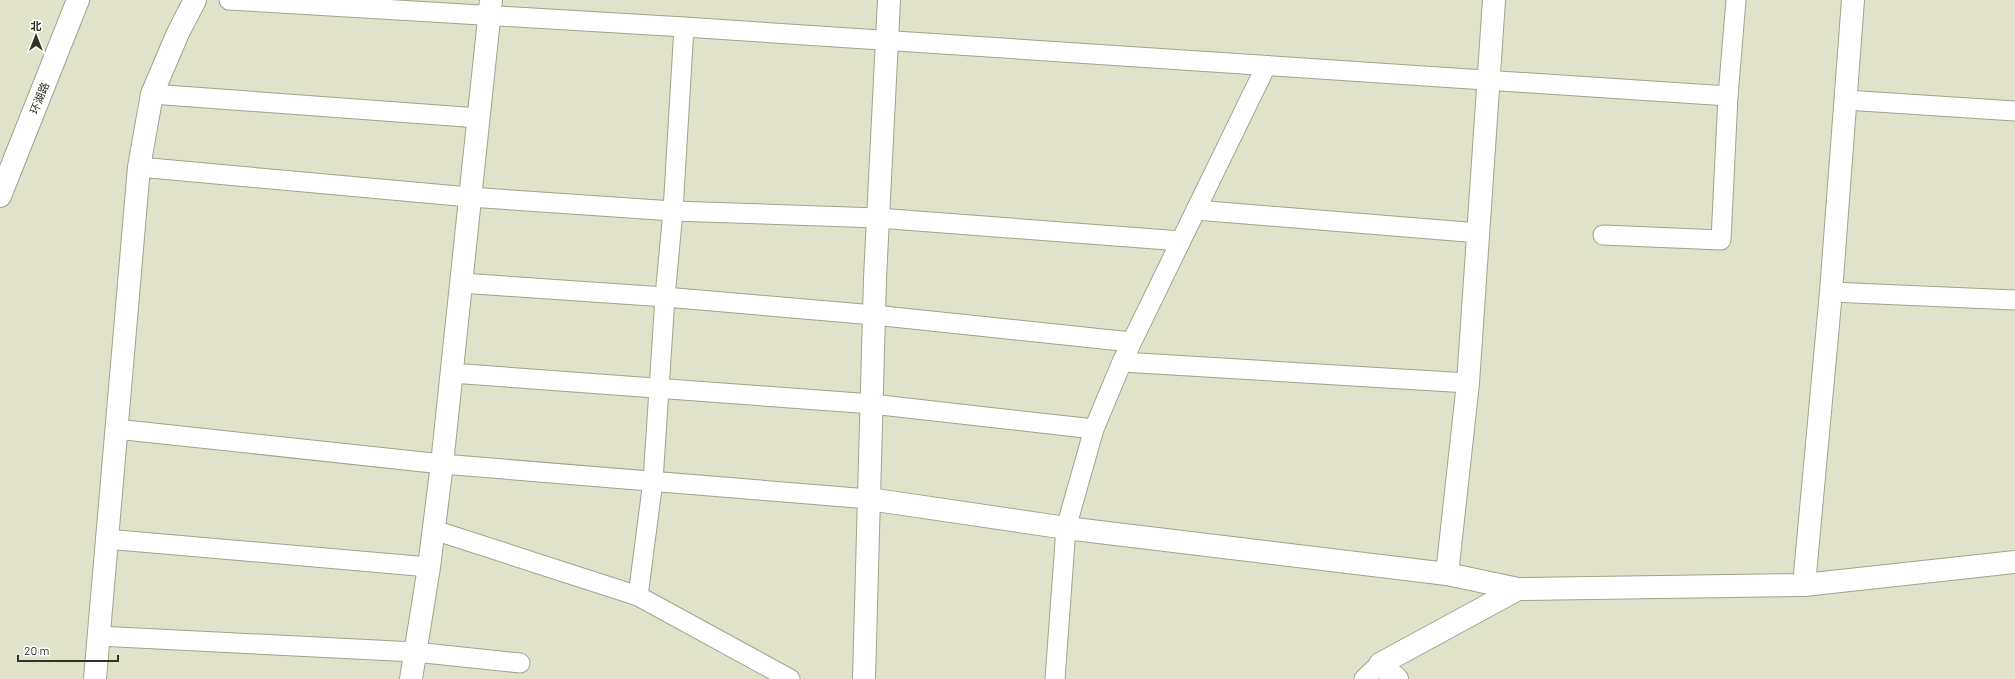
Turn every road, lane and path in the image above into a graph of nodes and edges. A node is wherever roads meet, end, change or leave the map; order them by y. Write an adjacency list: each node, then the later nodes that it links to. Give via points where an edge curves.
1 (78, 0): 19 (street, 环湖路)
2 (195, 0): 13 (street, via 178,32)
3 (229, 0): 8 (lane)
4 (888, 0): 10 (street)
5 (1494, 0): 12 (street)
6 (1736, 0): 14 (lane)
7 (1853, 0): 15 (street)
8 (490, 8): 9 (lane); 17 (street)
9 (684, 27): 10 (lane); 22 (lane)
10 (885, 40): 11 (lane); 23 (street)
11 (1266, 66): 12 (lane); 21 (lane)
12 (1488, 81): 14 (lane); 24 (street)
13 (152, 94): 17 (lane); 18 (street)
14 (1728, 96): 25 (lane, via 1721,240)
15 (1846, 100): 16 (lane); 28 (street)
16 (2015, 111)
17 (478, 118): 20 (street)
18 (139, 167): 20 (lane); 38 (street)
19 (0, 196)
20 (469, 197): 22 (lane); 27 (street)
21 (1196, 210): 24 (lane); 26 (lane)
22 (673, 211): 23 (lane); 29 (lane)
23 (878, 218): 26 (lane); 31 (street)
24 (1479, 233): 35 (street)
25 (1603, 235)
26 (1181, 241): 32 (lane)
27 (461, 283): 29 (lane); 34 (street)
28 (1831, 292): 30 (lane); 49 (street)
29 (665, 297): 31 (lane); 36 (lane)
30 (2015, 300)
31 (874, 315): 32 (lane); 37 (street)
32 (1131, 342): 33 (lane)
33 (1122, 362): 35 (lane); 39 (lane)
34 (451, 373): 36 (lane); 40 (street)
35 (1468, 383): 48 (street)
36 (660, 387): 37 (lane); 41 (lane)
37 (872, 404): 39 (lane); 42 (street)
38 (116, 429): 40 (lane); 45 (street)
39 (1094, 429): 43 (lane)
40 (442, 464): 41 (lane); 44 (street)
41 (653, 481): 42 (lane); 51 (lane)
42 (869, 499): 43 (street); 59 (street)
43 (1066, 528): 48 (street); 60 (lane)
44 (434, 530): 47 (street); 51 (lane)
45 (106, 539): 47 (lane); 52 (street)
46 (2015, 562): 49 (street)
47 (429, 567): 53 (street)
48 (1447, 574): 50 (street)
49 (1804, 585): 50 (street)
50 (1518, 589): 55 (street)
51 (638, 596): 58 (lane)
52 (98, 636): 53 (lane); 56 (street)
53 (415, 652): 54 (lane); 57 (street)
54 (520, 662)
55 (1380, 664): 61 (lane); 62 (street)
56 (95, 679)
57 (411, 679)
58 (790, 679)
59 (864, 679)
60 (1055, 679)
61 (1364, 679)
62 (1397, 679)

